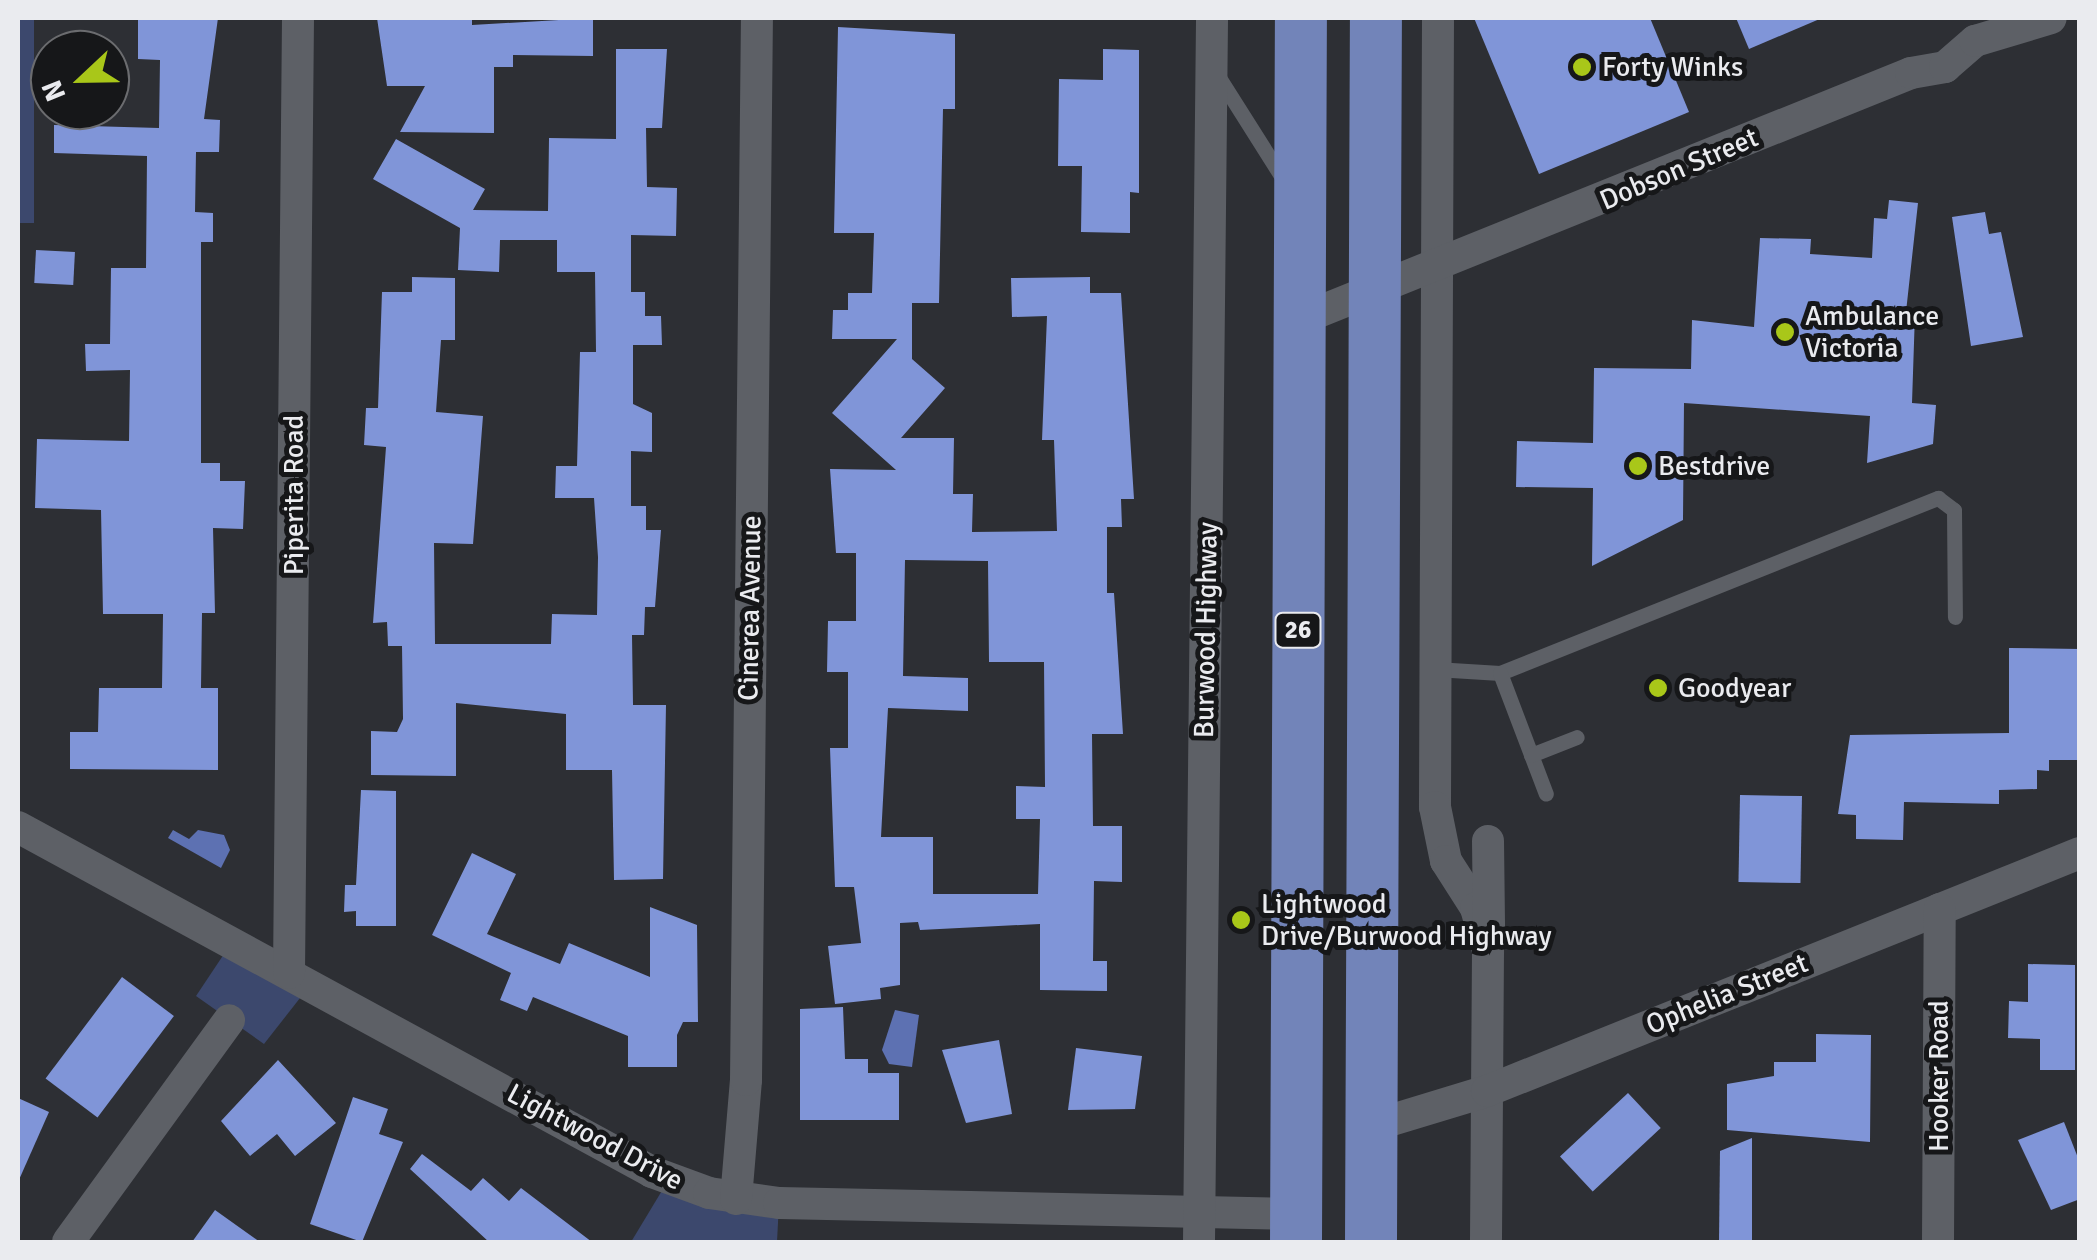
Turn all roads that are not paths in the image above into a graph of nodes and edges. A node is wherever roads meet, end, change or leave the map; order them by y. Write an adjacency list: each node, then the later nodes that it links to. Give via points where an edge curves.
1 (298, 18): 26 (street, Piperita Road)
2 (756, 18): 30 (street, Cinerea Avenue, via 746,1080)
3 (1212, 18): 8 (street, Burwood Highway)
4 (1300, 18): 9 (highway, 26)
5 (1376, 18): 11 (highway)
6 (1438, 18): 10 (street)
7 (2051, 18): 10 (street, Dobson Street, via 1974,40 1946,67)
8 (1212, 66): 9 (lane); 31 (street, Burwood Highway)
9 (1301, 208): 12 (highway, 26)
10 (1436, 266): 11 (street, Dobson Street); 16 (street)
11 (1374, 290): 12 (street, Dobson Street); 29 (highway)
12 (1301, 318): 32 (highway, 26)
13 (1954, 618): 14 (lane, via 1954,510 1938,498)
14 (1586, 638): 15 (lane); 17 (lane)
15 (1592, 656)
16 (1436, 669): 17 (lane); 25 (street, via 1436,829)
17 (1500, 674): 19 (lane)
18 (1576, 738): 19 (lane)
19 (1531, 755): 20 (lane)
20 (1546, 794)
21 (18, 827): 26 (street, Lightwood Drive)
22 (1488, 841): 25 (street)
23 (2080, 853): 24 (street, Ophelia Street)
24 (1940, 909): 28 (street, Ophelia Street); 37 (street, Hooker Road)
25 (1488, 951): 28 (street)
26 (289, 972): 30 (street, Lightwood Drive, via 652,1172)
27 (229, 1020): 33 (street)
28 (1487, 1090): 29 (street, Ophelia Street); 36 (street)
29 (1372, 1126): 35 (highway)
30 (736, 1198): 31 (street, Lightwood Drive)
31 (1199, 1207): 32 (street, Lightwood Drive); 34 (street, Burwood Highway)
32 (1296, 1228)
33 (68, 1242)
34 (1199, 1242)
35 (1371, 1242)
36 (1486, 1242)
37 (1938, 1242)

